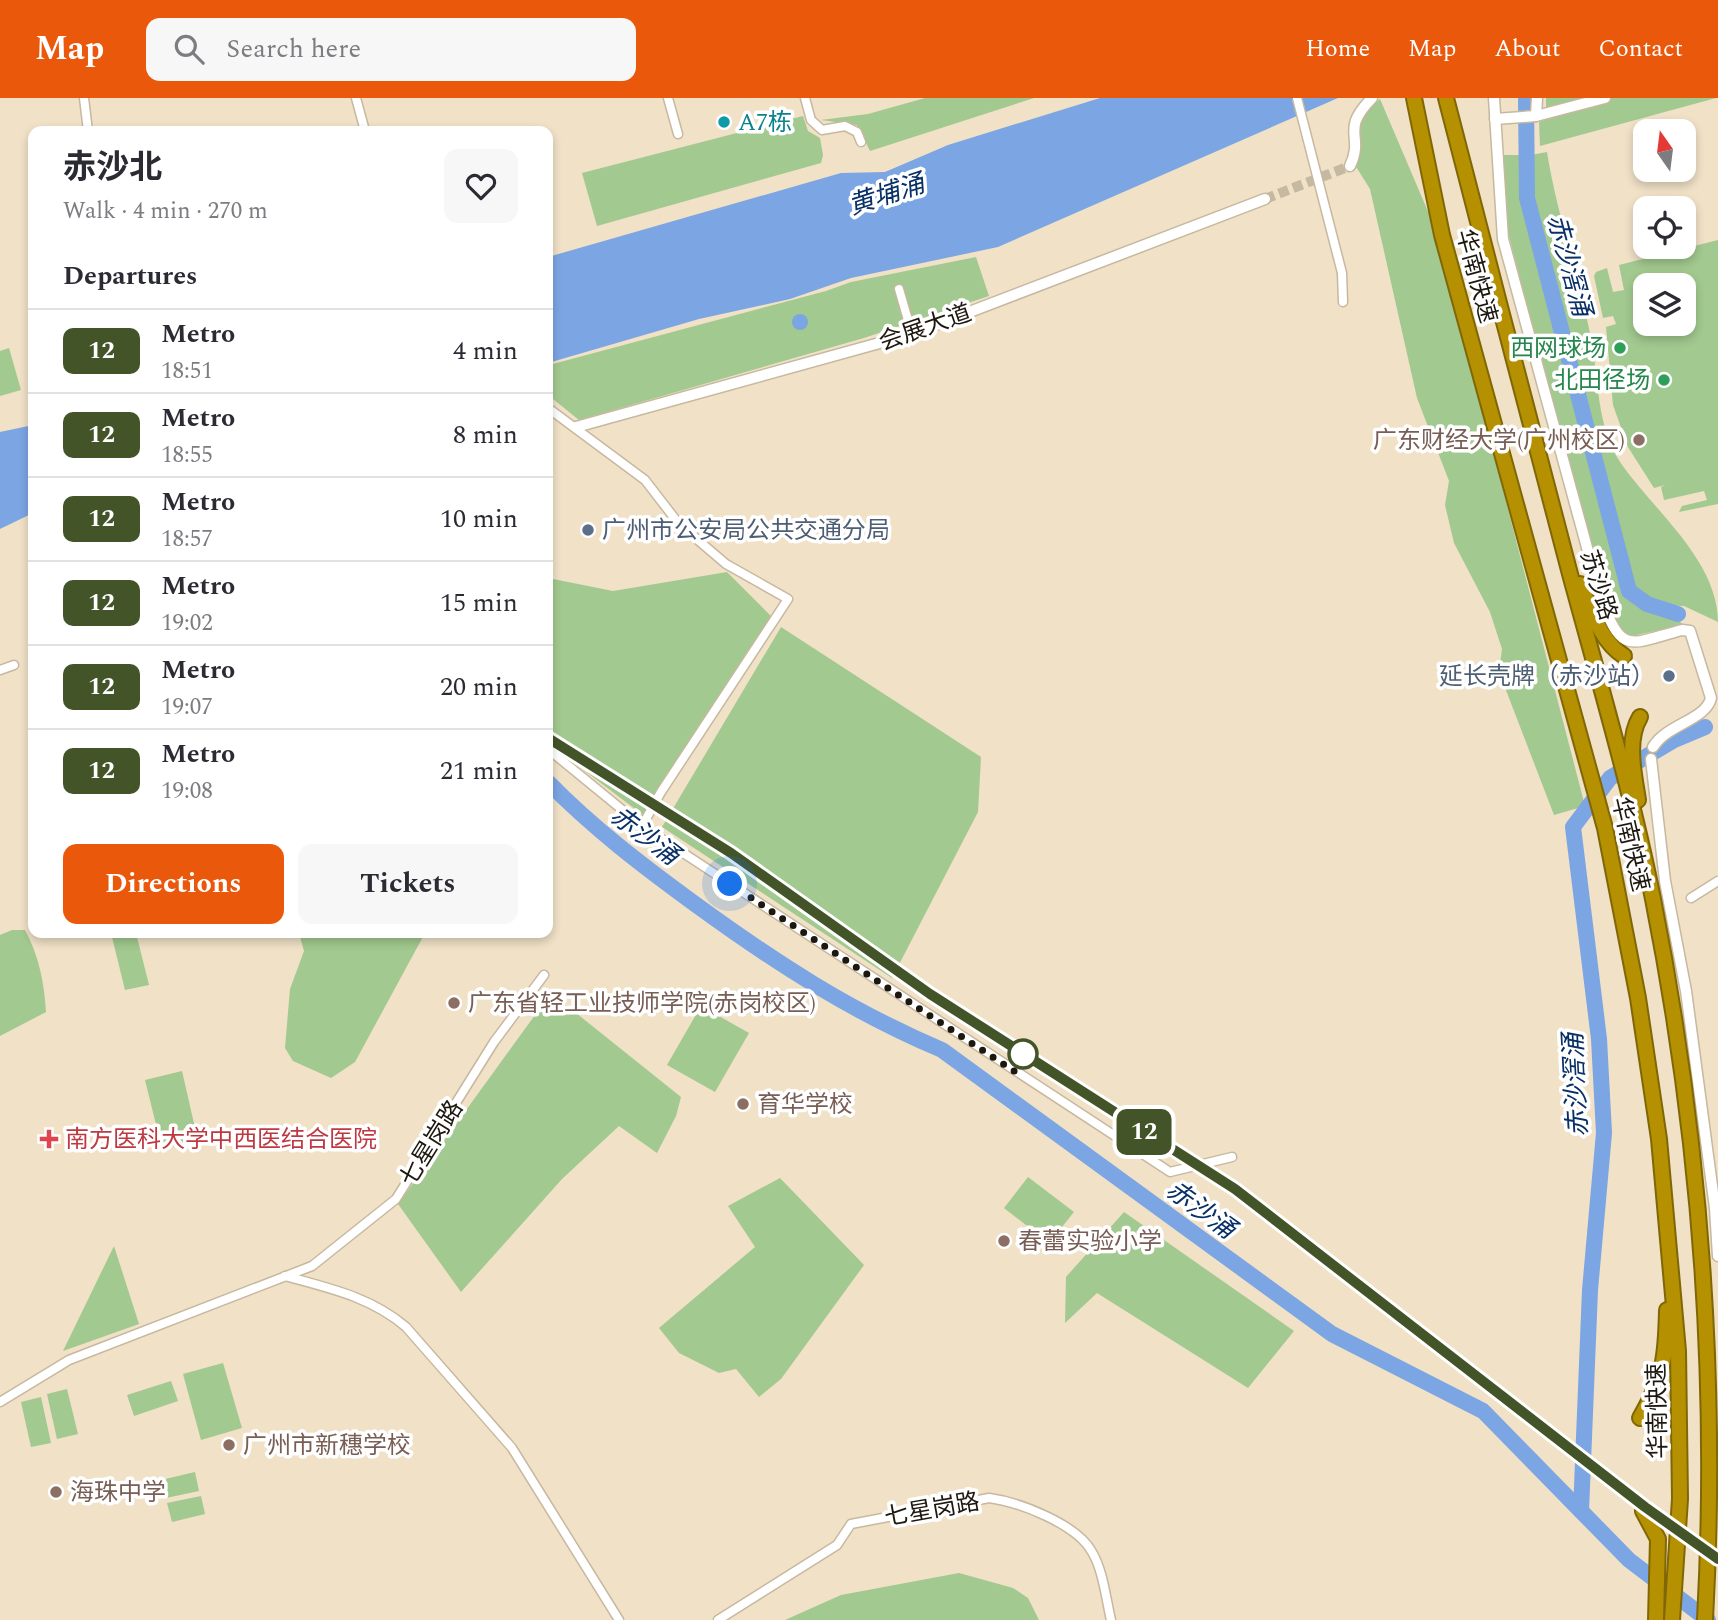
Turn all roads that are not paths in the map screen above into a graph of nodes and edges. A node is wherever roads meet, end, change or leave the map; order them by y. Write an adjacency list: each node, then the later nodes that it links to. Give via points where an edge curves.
1 (83, 98): 14 (street)
2 (356, 98): 15 (street)
3 (668, 98): 16 (street)
4 (805, 98): 17 (street, via 822,130 845,126 857,132)
5 (1297, 98): 21 (street, bridge, via 1342,273)
6 (1371, 98): 18 (street, via 1352,128 1356,154)
7 (1414, 98): 39 (highway, 华南快速, via 1442,235 1618,882 1640,1010)
8 (1446, 98): 25 (highway, 华南快速)
9 (1494, 98): 13 (street, 苏沙路)
10 (1537, 98): 12 (street)
11 (1605, 98): 12 (street)
12 (1536, 116): 13 (street)
13 (1495, 119): 30 (street, 苏沙路, via 1503,239 1601,599 1621,639 1636,642 1690,631 1711,698 1702,713 1672,727)
14 (87, 126)
15 (364, 126)
16 (678, 134)
17 (860, 142)
18 (1350, 166)
19 (1265, 199): 22 (street, 会展大道)
20 (899, 289): 22 (street)
21 (1343, 302)
22 (912, 334): 24 (street, 会展大道)
23 (553, 411): 24 (street)
24 (576, 427): 34 (street, via 645,480 679,524 726,564 788,599)
25 (1561, 540): 26 (highway, via 1596,622); 33 (highway, 华南快速)
26 (1624, 656)
27 (14, 665): 28 (street)
28 (0, 670)
29 (1637, 722): 33 (highway)
30 (1653, 747): 32 (street, 苏沙路)
31 (553, 753): 34 (street)
32 (1651, 759): 40 (street, 苏沙路, via 1665,881 1686,992)
33 (1634, 798): 50 (highway, 华南快速, via 1691,1148 1702,1264 1712,1457)
34 (642, 826): 38 (street, via 1170,1172)
35 (1718, 881): 36 (street)
36 (1691, 898)
37 (544, 975): 41 (street, 七星岗路, via 494,1042 396,1199 312,1266)
38 (1232, 1157)
39 (1669, 1242): 43 (highway, via 1663,1371); 45 (highway, 华南快速, via 1681,1395)
40 (1718, 1256)
41 (285, 1276): 42 (street, 七星岗路, via 69,1360); 47 (street, via 353,1295 387,1311 406,1327 512,1448)
42 (0, 1402)
43 (1640, 1419)
44 (1643, 1511): 46 (highway, via 1657,1534)
45 (1672, 1615)
46 (1656, 1618)
47 (619, 1620)
48 (718, 1620): 49 (street, 七星岗路, via 837,1545 851,1524 989,1498 1006,1500 1074,1530 1094,1554)
49 (1111, 1620)
50 (1705, 1620)

